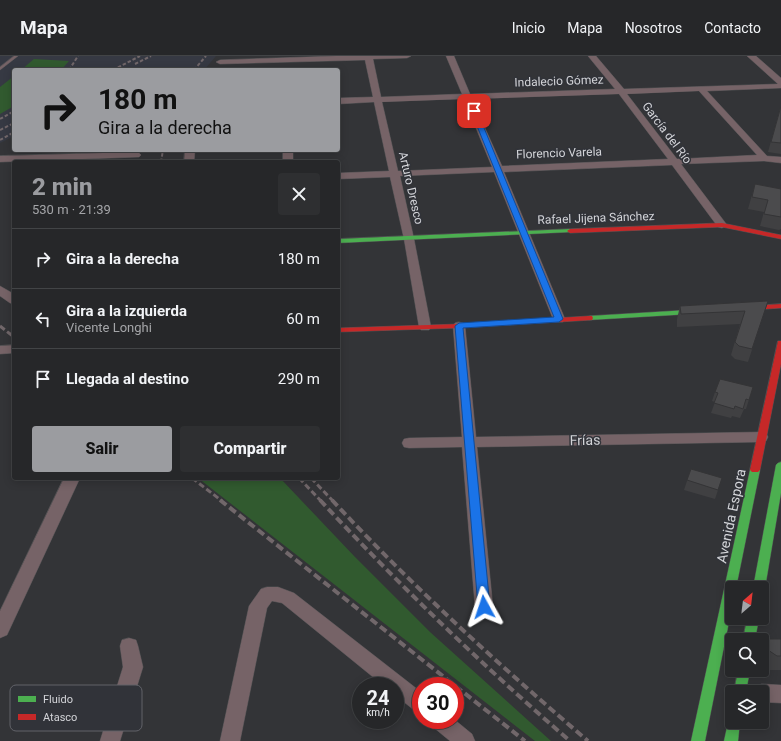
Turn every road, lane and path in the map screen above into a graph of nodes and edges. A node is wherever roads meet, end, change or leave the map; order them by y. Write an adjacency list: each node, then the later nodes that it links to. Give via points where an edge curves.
1 (16, 56): 11 (lane)
2 (407, 56): 6 (street)
3 (450, 56): 16 (street)
4 (592, 56): 15 (street, García del Río)
5 (750, 56): 12 (street)
6 (368, 57): 8 (street); 17 (street, Arturo Dresco)
7 (222, 59): 8 (street); 9 (street)
8 (287, 60): 10 (street)
9 (215, 68)
10 (287, 68)
11 (0, 69)
12 (781, 82)
13 (781, 86): 14 (street, Indalecio Gómez)
14 (701, 89): 15 (street, Indalecio Gómez); 20 (street)
15 (621, 91): 16 (street, Indalecio Gómez); 23 (street, García del Río)
16 (468, 96): 17 (street, Indalecio Gómez); 24 (street)
17 (377, 100): 18 (street, Indalecio Gómez); 25 (street, Arturo Dresco)
18 (340, 101)
19 (136, 156): 21 (street)
20 (764, 158): 22 (street, Florencio Varela); 23 (street, Florencio Varela)
21 (0, 159)
22 (781, 160)
23 (673, 162): 24 (street, Florencio Varela); 27 (street, García del Río)
24 (498, 169): 25 (street, Florencio Varela); 28 (street)
25 (394, 174): 26 (street, Florencio Varela); 30 (street, Arturo Dresco)
26 (340, 176)
27 (722, 225): 28 (street, Rafael Jijena Sánchez); 29 (street, Rafael Jijena Sánchez)
28 (525, 233): 30 (street, Rafael Jijena Sánchez); 37 (street)
29 (781, 237)
30 (409, 239): 31 (street, Rafael Jijena Sánchez); 39 (street, Arturo Dresco)
31 (340, 241)
32 (0, 290): 33 (street)
33 (12, 299)
34 (781, 306): 35 (street)
35 (734, 309)
36 (718, 310): 37 (street)
37 (559, 319): 38 (street)
38 (459, 326): 39 (street); 45 (street)
39 (425, 327): 40 (street)
40 (340, 330)
41 (781, 343): 44 (street, Avenida Espora)
42 (0, 350): 43 (street)
43 (12, 350)
44 (761, 437): 45 (street, Frías); 63 (street, Avenida Espora)
45 (468, 442): 46 (street, Frías); 50 (street)
46 (409, 443)
47 (781, 465): 49 (street)
48 (71, 480): 51 (street)
49 (760, 581)
50 (484, 607)
51 (0, 630)
52 (129, 646): 53 (street, via 133,667)
53 (127, 685)
54 (769, 693): 55 (street)
55 (781, 694)
56 (412, 697): 61 (street, via 288,598 278,594 267,594 258,606)
57 (451, 729): 62 (street)
58 (733, 729): 64 (street)
59 (113, 731): 60 (street)
60 (110, 741)
61 (230, 741)
62 (465, 741)
63 (698, 741)
64 (731, 741)

